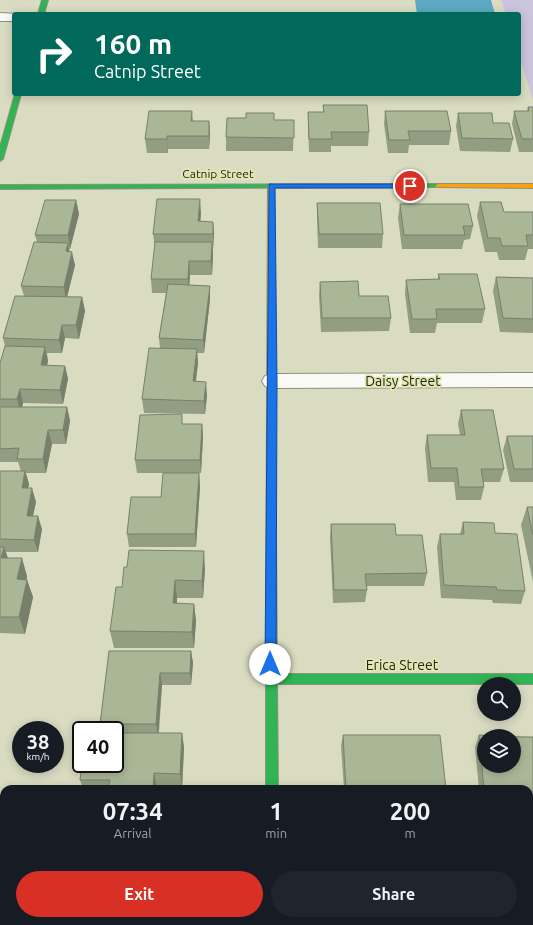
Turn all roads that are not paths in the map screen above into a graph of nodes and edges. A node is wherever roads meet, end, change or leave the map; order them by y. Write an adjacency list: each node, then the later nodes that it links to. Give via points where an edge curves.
1 (45, 0): 2 (street)
2 (42, 12)
3 (0, 17): 4 (street)
4 (12, 17)
5 (17, 96): 6 (street)
6 (0, 159)
7 (271, 186): 8 (street, Catnip Street); 9 (street, Catnip Street); 11 (street)
8 (533, 186)
9 (0, 187)
10 (533, 380): 11 (street, Daisy Street)
11 (272, 382): 12 (street)
12 (270, 679): 13 (street, Erica Street); 14 (street)
13 (533, 679)
14 (272, 785)

